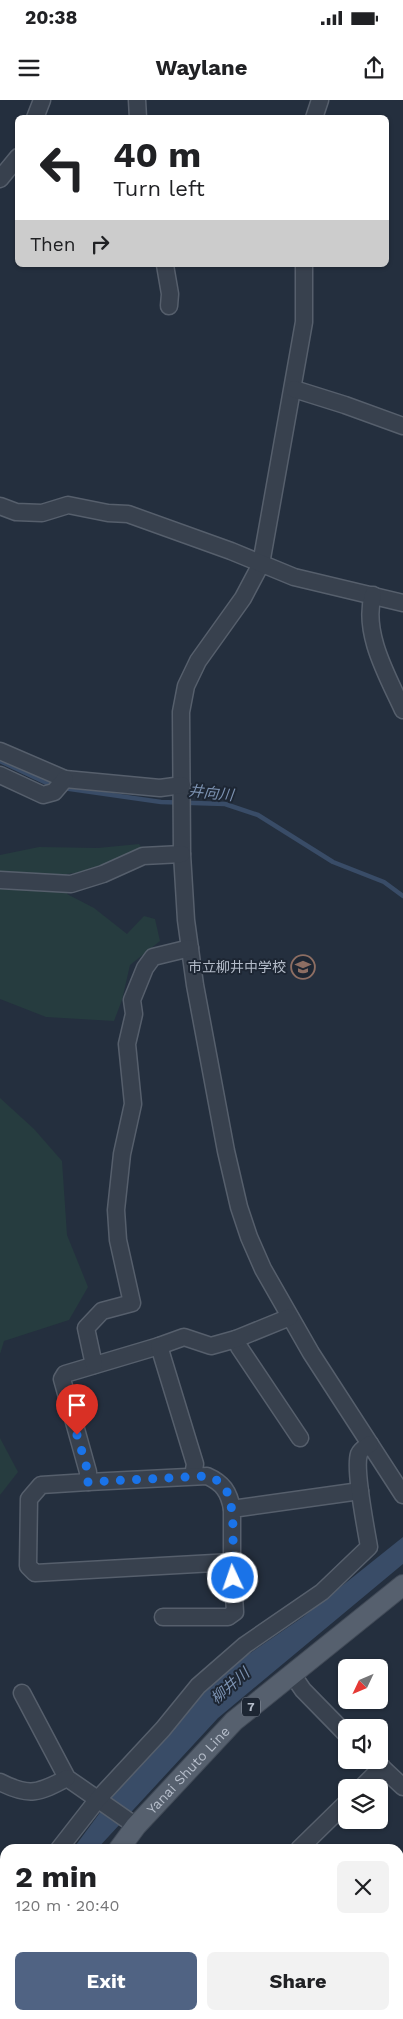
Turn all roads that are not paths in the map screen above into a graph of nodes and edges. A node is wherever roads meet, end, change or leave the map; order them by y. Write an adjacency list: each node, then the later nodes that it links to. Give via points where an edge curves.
1 (42, 100): 4 (street)
2 (137, 100): 5 (street)
3 (320, 100): 6 (street)
4 (37, 115)
5 (138, 115)
6 (315, 115)
7 (15, 161): 8 (street)
8 (0, 179)
9 (165, 267): 11 (street)
10 (304, 267): 12 (street, via 304,322)
11 (169, 306)
12 (294, 389): 13 (street); 15 (street)
13 (403, 426)
14 (0, 506): 15 (street, via 16,512 42,513 68,505 128,514)
15 (261, 564): 16 (street, via 294,577); 21 (street, via 243,598 198,661 186,686 182,712)
16 (373, 595): 17 (street); 18 (street, via 369,608 373,634 382,665)
17 (403, 603)
18 (403, 710)
19 (0, 751): 22 (street)
20 (0, 775): 22 (street, via 43,795)
21 (182, 784): 22 (street, via 160,788); 23 (street)
22 (61, 785)
23 (182, 854): 24 (street, via 143,856 71,884); 25 (street)
24 (0, 880)
25 (190, 948): 26 (street, via 239,1207 262,1269); 29 (street, via 153,957 132,1000 134,1014 127,1044 132,1104 116,1210 118,1240 132,1303 102,1311 86,1328)
26 (290, 1317): 27 (street); 31 (street)
27 (236, 1339): 28 (street, via 211,1346 184,1337); 30 (street)
28 (159, 1346): 29 (street); 32 (street, via 195,1464)
29 (94, 1365): 33 (street, via 65,1374 62,1379)
30 (300, 1438)
31 (370, 1444): 34 (street, via 358,1456); 35 (street)
32 (193, 1476): 33 (street); 36 (street, via 207,1476 221,1482 230,1497)
33 (88, 1482): 37 (street, via 41,1485 29,1499 28,1566 35,1573)
34 (360, 1491): 36 (street); 47 (street, via 369,1547 316,1597 221,1664 198,1686)
35 (403, 1494)
36 (232, 1510): 37 (street)
37 (232, 1562): 39 (street, via 235,1612 228,1617)
38 (403, 1585): 40 (main road, Yanai Shuto Line / 7)
39 (163, 1617)
40 (292, 1674): 42 (street); 49 (main road, Yanai Shuto Line / 7, via 234,1720)
41 (22, 1693): 44 (street)
42 (338, 1726)
43 (383, 1769): 46 (street)
44 (67, 1778): 45 (street, via 31,1793 15,1790); 47 (street)
45 (0, 1782)
46 (403, 1787)
47 (100, 1800): 49 (street); 50 (street)
48 (338, 1810): 52 (street)
49 (132, 1823): 51 (main road, Yanai Shuto Line / 7)
50 (63, 1844)
51 (122, 1844)
52 (305, 1844)

